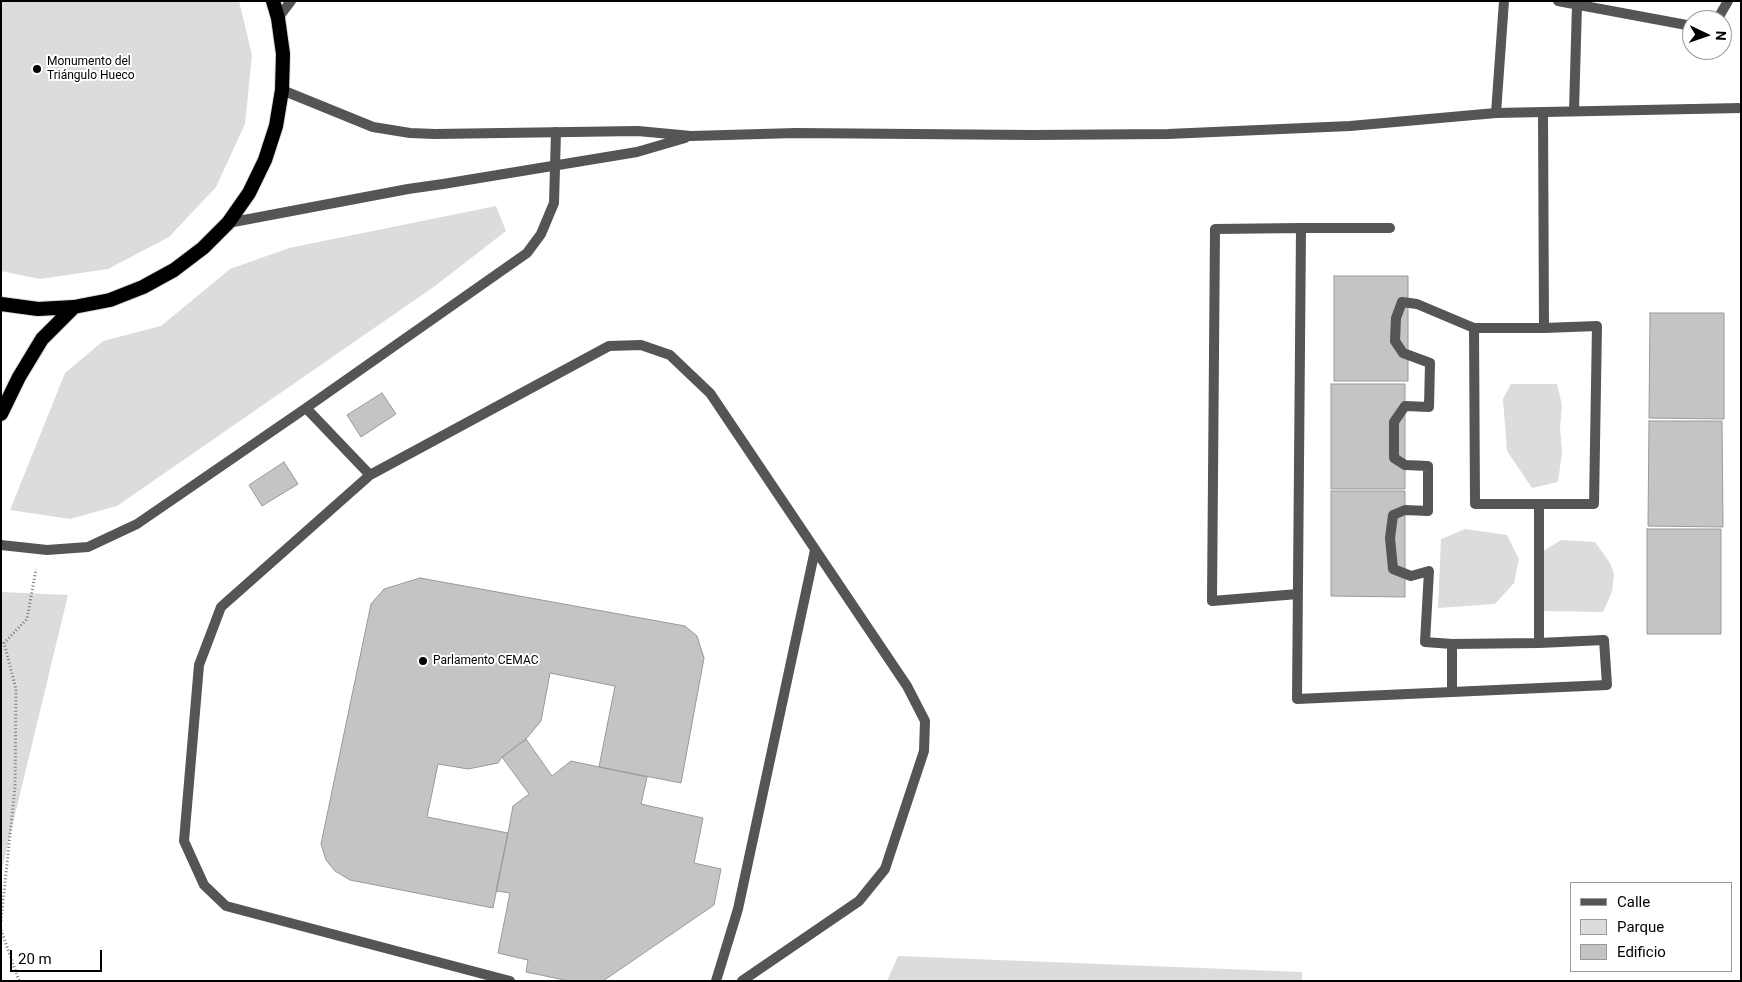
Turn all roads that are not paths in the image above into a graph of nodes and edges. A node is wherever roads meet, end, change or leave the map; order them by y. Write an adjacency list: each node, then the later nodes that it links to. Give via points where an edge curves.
1 (273, 1): 6 (highway)
2 (291, 1): 6 (street)
3 (1504, 1): 12 (street)
4 (1558, 1): 5 (street)
5 (1577, 5): 7 (street); 10 (street)
6 (278, 18): 8 (highway, via 283,54)
7 (1682, 24)
8 (282, 90): 13 (street, via 373,127 410,133); 16 (highway, via 276,126 265,160 249,193)
9 (1741, 108): 10 (street)
10 (1574, 111): 11 (street)
11 (1543, 112): 12 (street); 22 (street)
12 (1496, 113): 14 (street, via 1350,126 1168,134 806,133)
13 (556, 132): 14 (street, via 638,131); 15 (street)
14 (691, 136): 15 (street, via 637,152)
15 (555, 166): 16 (street, via 408,188); 23 (street, via 554,203 541,234 527,253)
16 (228, 222): 20 (highway, via 203,248 167,275 110,300)
17 (1301, 228): 18 (street); 29 (street); 29 (street, via 1215,229 1212,601)
18 (1390, 228)
19 (1, 304): 20 (highway, via 38,309)
20 (74, 307): 24 (highway, via 42,339)
21 (1474, 328): 22 (street); 26 (street, via 1475,504); 31 (street, via 1410,303 1402,302 1396,318 1395,341 1403,353 1430,364 1429,407 1405,406 1394,422 1394,458 1405,465 1428,466 1428,511 1405,510 1393,515 1390,538 1393,569 1411,576 1429,571 1425,642)
22 (1544, 328): 26 (street, via 1597,326 1594,504)
23 (306, 408): 25 (street); 27 (street, via 138,524 88,547 40,550)
24 (1, 414)
25 (370, 475): 28 (street, via 609,346 641,345 670,355 710,393); 33 (street, via 221,607 199,665 184,841 204,885 226,906)
26 (1538, 504): 30 (street)
27 (1, 545)
28 (815, 550): 34 (street, via 738,908); 35 (street, via 907,686 925,722 924,751 885,869 859,901)
29 (1298, 594): 32 (street, via 1297,699)
30 (1539, 643): 31 (street); 32 (street, via 1604,640 1607,685)
31 (1452, 644): 32 (street)
32 (1452, 692)
33 (510, 981)
34 (716, 981)
35 (742, 981)

